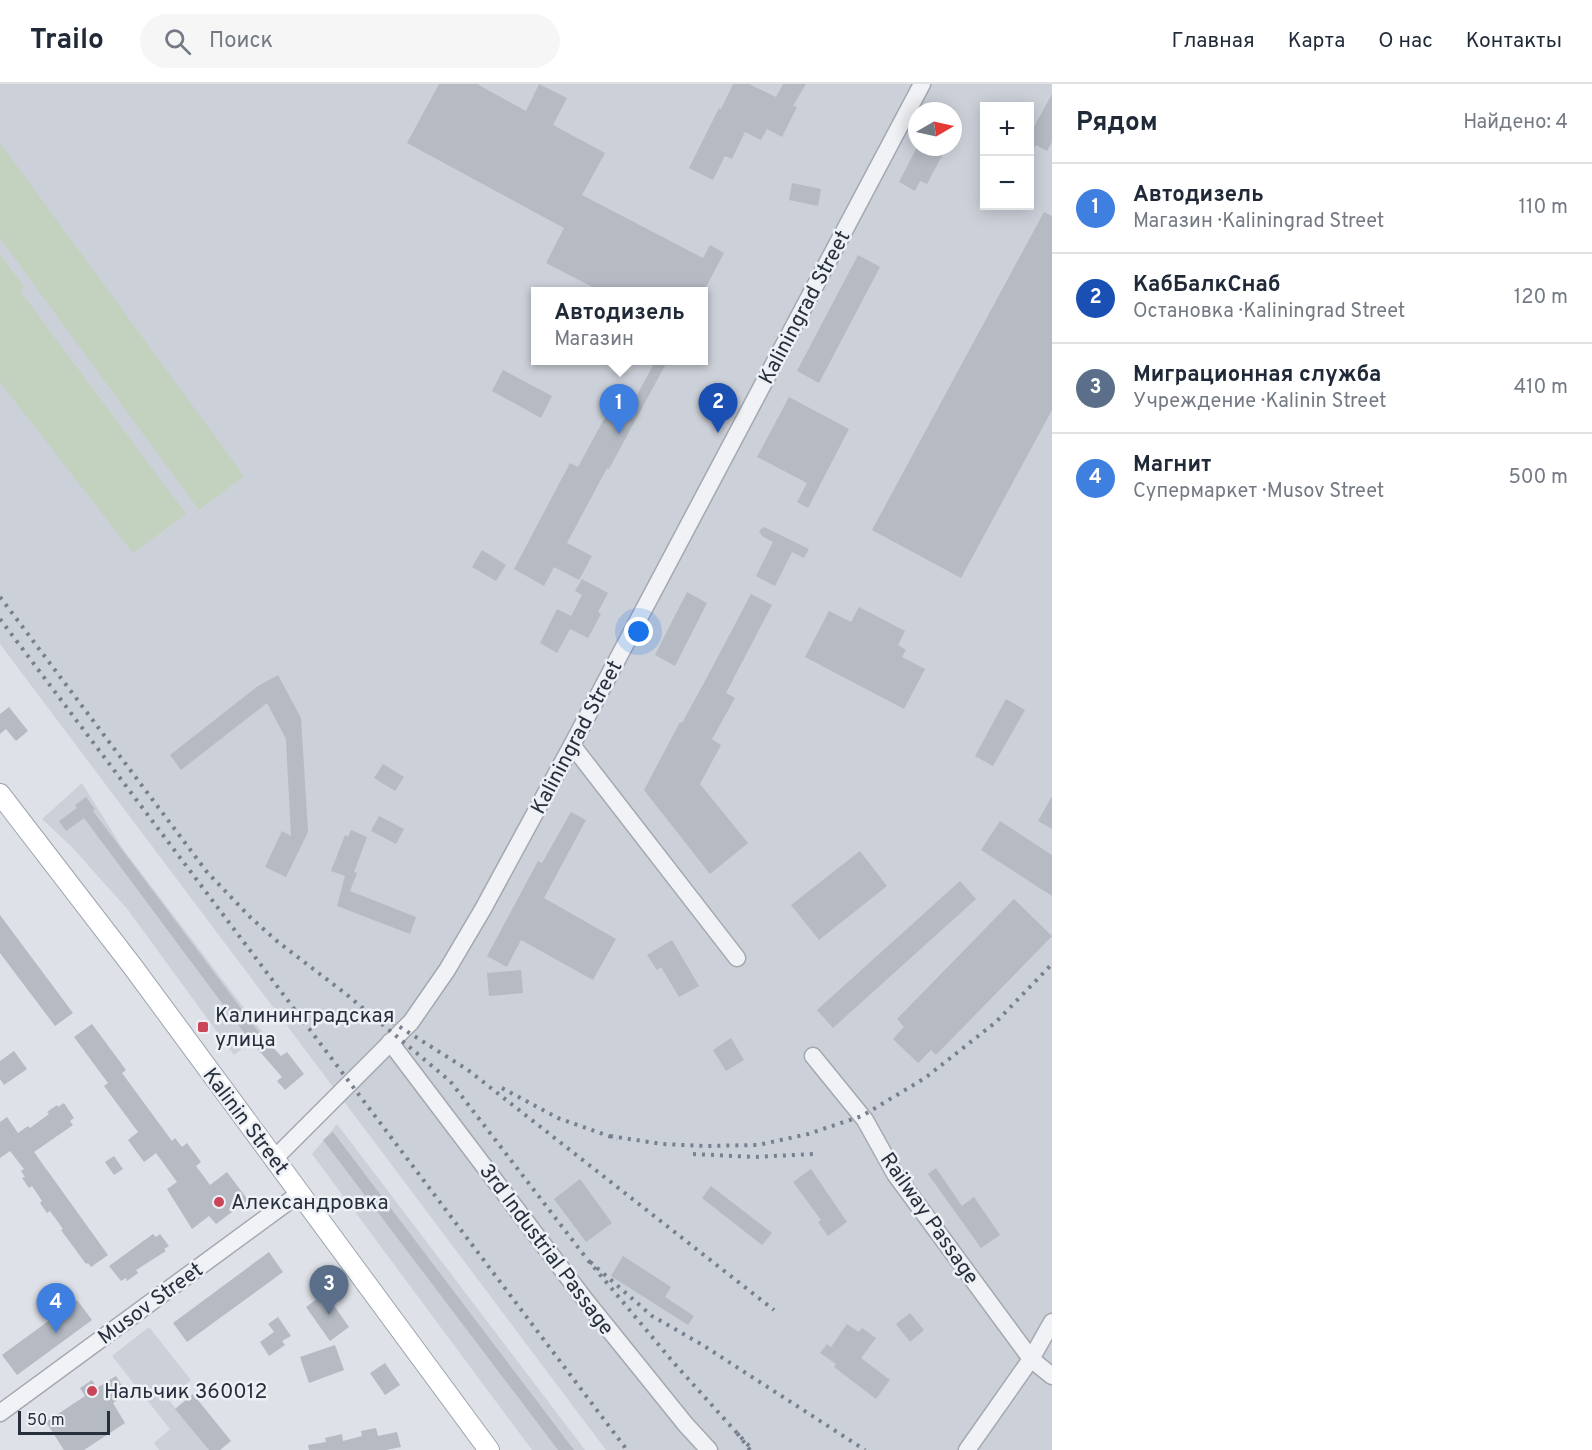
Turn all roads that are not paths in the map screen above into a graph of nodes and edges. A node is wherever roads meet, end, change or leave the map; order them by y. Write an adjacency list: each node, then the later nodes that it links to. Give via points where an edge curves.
1 (922, 84): 2 (street, Kaliningrad Street)
2 (572, 745): 4 (street); 5 (street, Kaliningrad Street, via 447,970 411,1022)
3 (0, 794): 7 (main road, Kalinin Street)
4 (737, 958)
5 (390, 1042): 7 (street, Kaliningrad Street); 14 (street, 3rd Industrial Passage, via 586,1301)
6 (813, 1056): 10 (street, Railway Passage, via 865,1120 895,1174)
7 (275, 1158): 8 (main road, Kalinin Street)
8 (300, 1193): 12 (street, Musov Street); 13 (main road, Kalinin Street)
9 (1052, 1322): 10 (street)
10 (1031, 1359): 11 (street, Railway Passage); 15 (street)
11 (1052, 1376)
12 (0, 1413)
13 (489, 1450)
14 (709, 1450)
15 (967, 1450)

